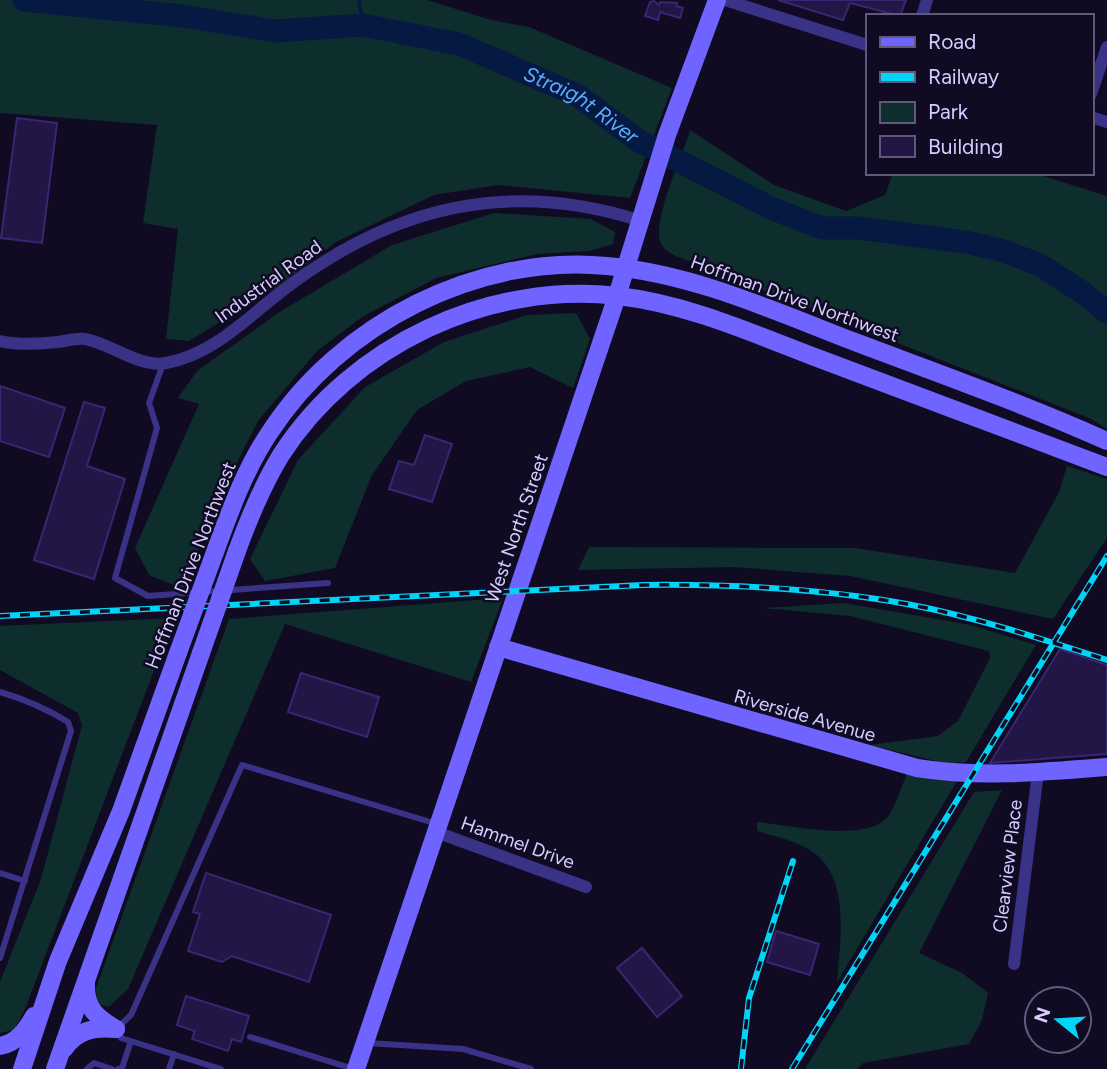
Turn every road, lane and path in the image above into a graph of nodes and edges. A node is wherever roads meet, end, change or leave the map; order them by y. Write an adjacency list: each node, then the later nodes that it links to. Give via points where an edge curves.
1 (717, 0): 6 (main road, West North Street)
2 (725, 0): 3 (street)
3 (866, 46)
4 (1107, 47): 5 (street)
5 (1093, 88)
6 (640, 221): 7 (main road, West North Street); 10 (street, Industrial Road, via 580,204 517,199 428,214 369,236 311,270 212,345)
7 (625, 268): 8 (main road, West North Street); 11 (main road, Hoffman Drive Northwest, via 732,295 1010,398); 23 (main road, Hoffman Drive Northwest, bridge, via 556,266 480,280 428,298 359,339 308,384 271,430 241,484 121,811)
8 (617, 296): 12 (main road, Hoffman Drive Northwest, via 705,316); 14 (main road, West North Street); 25 (main road, Hoffman Drive Northwest, bridge, via 554,295 496,305 427,329 347,380 301,428 264,485 237,551)
9 (0, 341): 10 (street, via 84,339)
10 (163, 364): 13 (lane, via 149,403 157,428 115,578 148,596)
11 (1107, 441)
12 (1107, 467)
13 (327, 583)
14 (498, 648): 17 (main road, Riverside Avenue, via 917,768 953,773); 18 (main road, West North Street)
15 (0, 692): 20 (lane, via 59,717 68,722 71,731)
16 (1107, 766): 17 (main road, Riverside Avenue)
17 (1038, 772): 24 (street, Clearview Place)
18 (437, 829): 21 (street, Hammel Drive); 26 (lane, via 242,765 131,1015); 29 (main road, West North Street)
19 (0, 873): 20 (lane)
20 (25, 881): 22 (lane)
21 (586, 887)
22 (0, 958)
23 (58, 961): 30 (main road, via 33,1018 11,1044); 33 (main road, Hoffman Drive Northwest)
24 (1014, 964)
25 (87, 973): 26 (main road, via 88,1005 93,1014); 32 (main road, Hoffman Drive Northwest)
26 (116, 1029): 28 (lane, via 121,1038); 32 (main road, via 100,1028 71,1039)
27 (250, 1037): 39 (lane)
28 (131, 1041): 31 (lane); 36 (lane)
29 (365, 1042): 39 (main road, West North Street); 40 (lane, via 463,1049)
30 (0, 1046)
31 (174, 1054): 37 (lane); 38 (lane)
32 (57, 1063)
33 (22, 1069)
34 (87, 1069): 35 (lane, via 94,1063)
35 (112, 1069)
36 (118, 1069)
37 (169, 1069)
38 (221, 1069)
39 (355, 1069)
40 (531, 1069)

